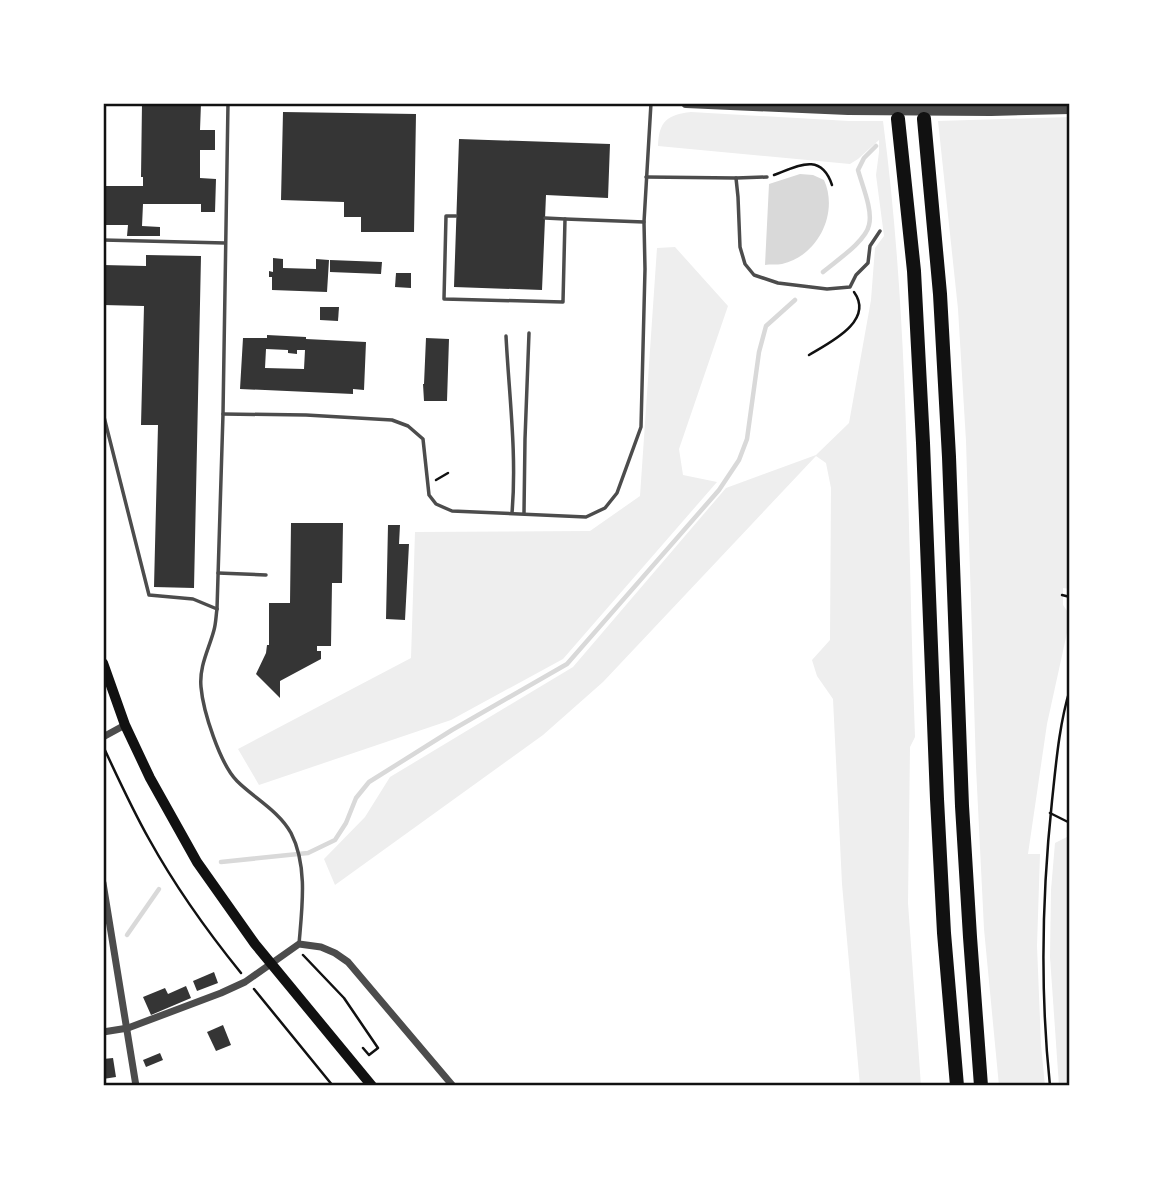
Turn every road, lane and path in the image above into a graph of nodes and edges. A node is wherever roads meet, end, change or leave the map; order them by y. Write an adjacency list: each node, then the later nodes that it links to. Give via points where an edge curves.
1 (228, 103): 17 (lane)
2 (651, 103): 7 (lane)
3 (686, 103): 4 (street, via 848,110)
4 (1070, 109)
5 (898, 119): 52 (highway, via 914,271 937,812)
6 (924, 119): 53 (highway, via 940,294 962,806)
7 (646, 177): 9 (lane); 14 (lane)
8 (767, 177): 9 (lane); 10 (path, via 808,164 822,168)
9 (736, 178): 18 (lane, via 740,247 754,275 827,289)
10 (831, 185)
11 (456, 216): 13 (lane, via 446,216 444,299 563,302)
12 (545, 218): 13 (lane)
13 (565, 219): 14 (lane)
14 (644, 222): 27 (lane, via 641,427 617,493 605,508 586,517)
15 (880, 231): 18 (lane, via 870,246 867,263)
16 (103, 240): 17 (lane)
17 (225, 243): 23 (lane)
18 (850, 286): 21 (path, via 858,298 854,323)
19 (529, 333): 27 (lane)
20 (506, 335): 26 (lane, via 514,444)
21 (809, 355)
22 (103, 413): 32 (lane, via 149,594 193,599)
23 (223, 414): 25 (lane, via 391,420 408,426 423,439); 28 (lane)
24 (448, 473): 25 (path)
25 (427, 485): 26 (lane, via 436,505 452,511)
26 (512, 513): 27 (lane)
27 (524, 513)
28 (218, 573): 29 (lane); 32 (lane)
29 (266, 575)
30 (1062, 595): 31 (path)
31 (1070, 597)
32 (217, 608): 41 (lane, via 201,674 209,723 235,779 280,818 298,849 303,896)
33 (103, 663): 35 (main road)
34 (1070, 689): 38 (path)
35 (125, 725): 36 (street); 50 (main road, via 191,852 226,905)
36 (103, 737)
37 (103, 746): 43 (path, via 150,841)
38 (1050, 813): 39 (path); 54 (path, via 1043,976)
39 (1070, 823)
40 (103, 883): 45 (street)
41 (299, 944): 45 (street, via 245,982); 51 (street, via 321,947 348,962)
42 (298, 956): 47 (path, via 304,955 344,998 378,1048 369,1055)
43 (233, 963)
44 (262, 999): 49 (path)
45 (128, 1028): 46 (street); 48 (street)
46 (103, 1032)
47 (363, 1048)
48 (136, 1086)
49 (332, 1086)
50 (372, 1086)
51 (453, 1086)
52 (957, 1086)
53 (981, 1086)
54 (1050, 1086)

